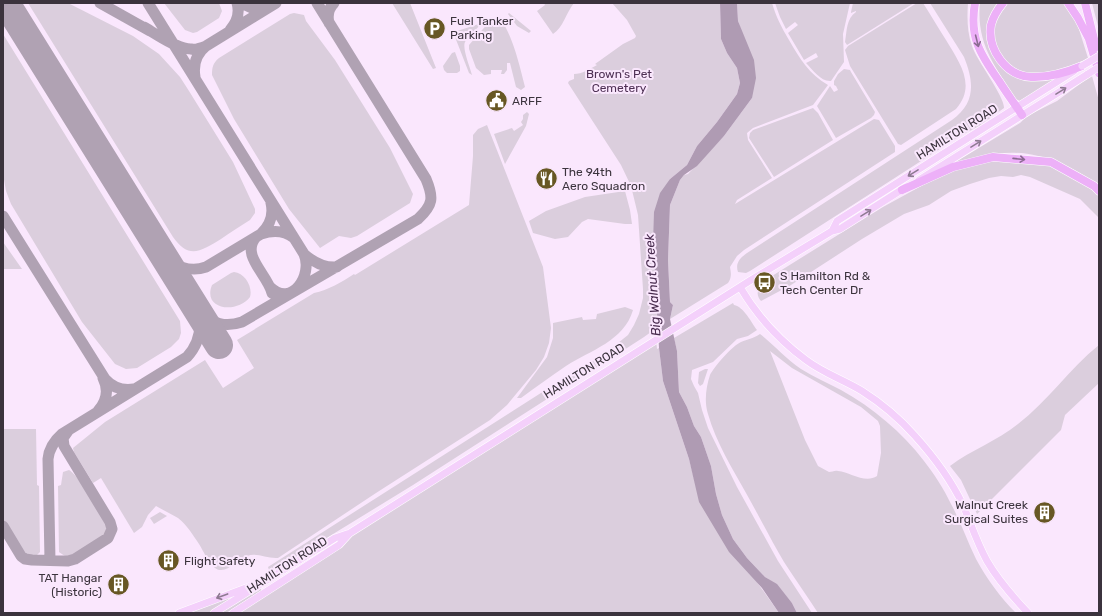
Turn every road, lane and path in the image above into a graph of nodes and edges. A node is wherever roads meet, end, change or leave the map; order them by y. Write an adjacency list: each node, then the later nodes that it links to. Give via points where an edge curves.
1 (975, 3): 9 (highway, one-way to 9, via 974,30 979,51)
2 (1003, 3): 6 (highway, via 991,24 991,38 995,52 1003,64 1015,73 1029,77 1062,74)
3 (1068, 3): 8 (highway, via 1089,39)
4 (1085, 3): 5 (highway)
5 (1099, 57): 6 (main road, HAMILTON ROAD, bridge)
6 (1082, 66): 9 (main road, HAMILTON ROAD)
7 (1099, 67): 10 (main road, HAMILTON ROAD, one-way to 7, bridge)
8 (1099, 73)
9 (1017, 107): 10 (highway); 13 (main road, HAMILTON ROAD, one-way to 13, via 837,221)
10 (1022, 115): 11 (main road, HAMILTON ROAD, one-way to 10)
11 (902, 190): 12 (highway, one-way to 12, via 953,168 993,157 1051,162); 13 (main road, HAMILTON ROAD, one-way to 11, via 840,229)
12 (1099, 191)
13 (832, 230): 14 (main road, HAMILTON ROAD)
14 (740, 287): 15 (main road, HAMILTON ROAD); 20 (main road, via 755,311 779,338 807,361 862,391 915,435 950,481 987,561 1006,589)
15 (350, 533): 16 (main road, HAMILTON ROAD, via 335,538); 19 (main road, HAMILTON ROAD, via 339,545)
16 (267, 580): 17 (main road, one-way to 17); 18 (main road, HAMILTON ROAD)
17 (179, 613)
18 (214, 613)
19 (233, 613)
20 (1028, 613)

